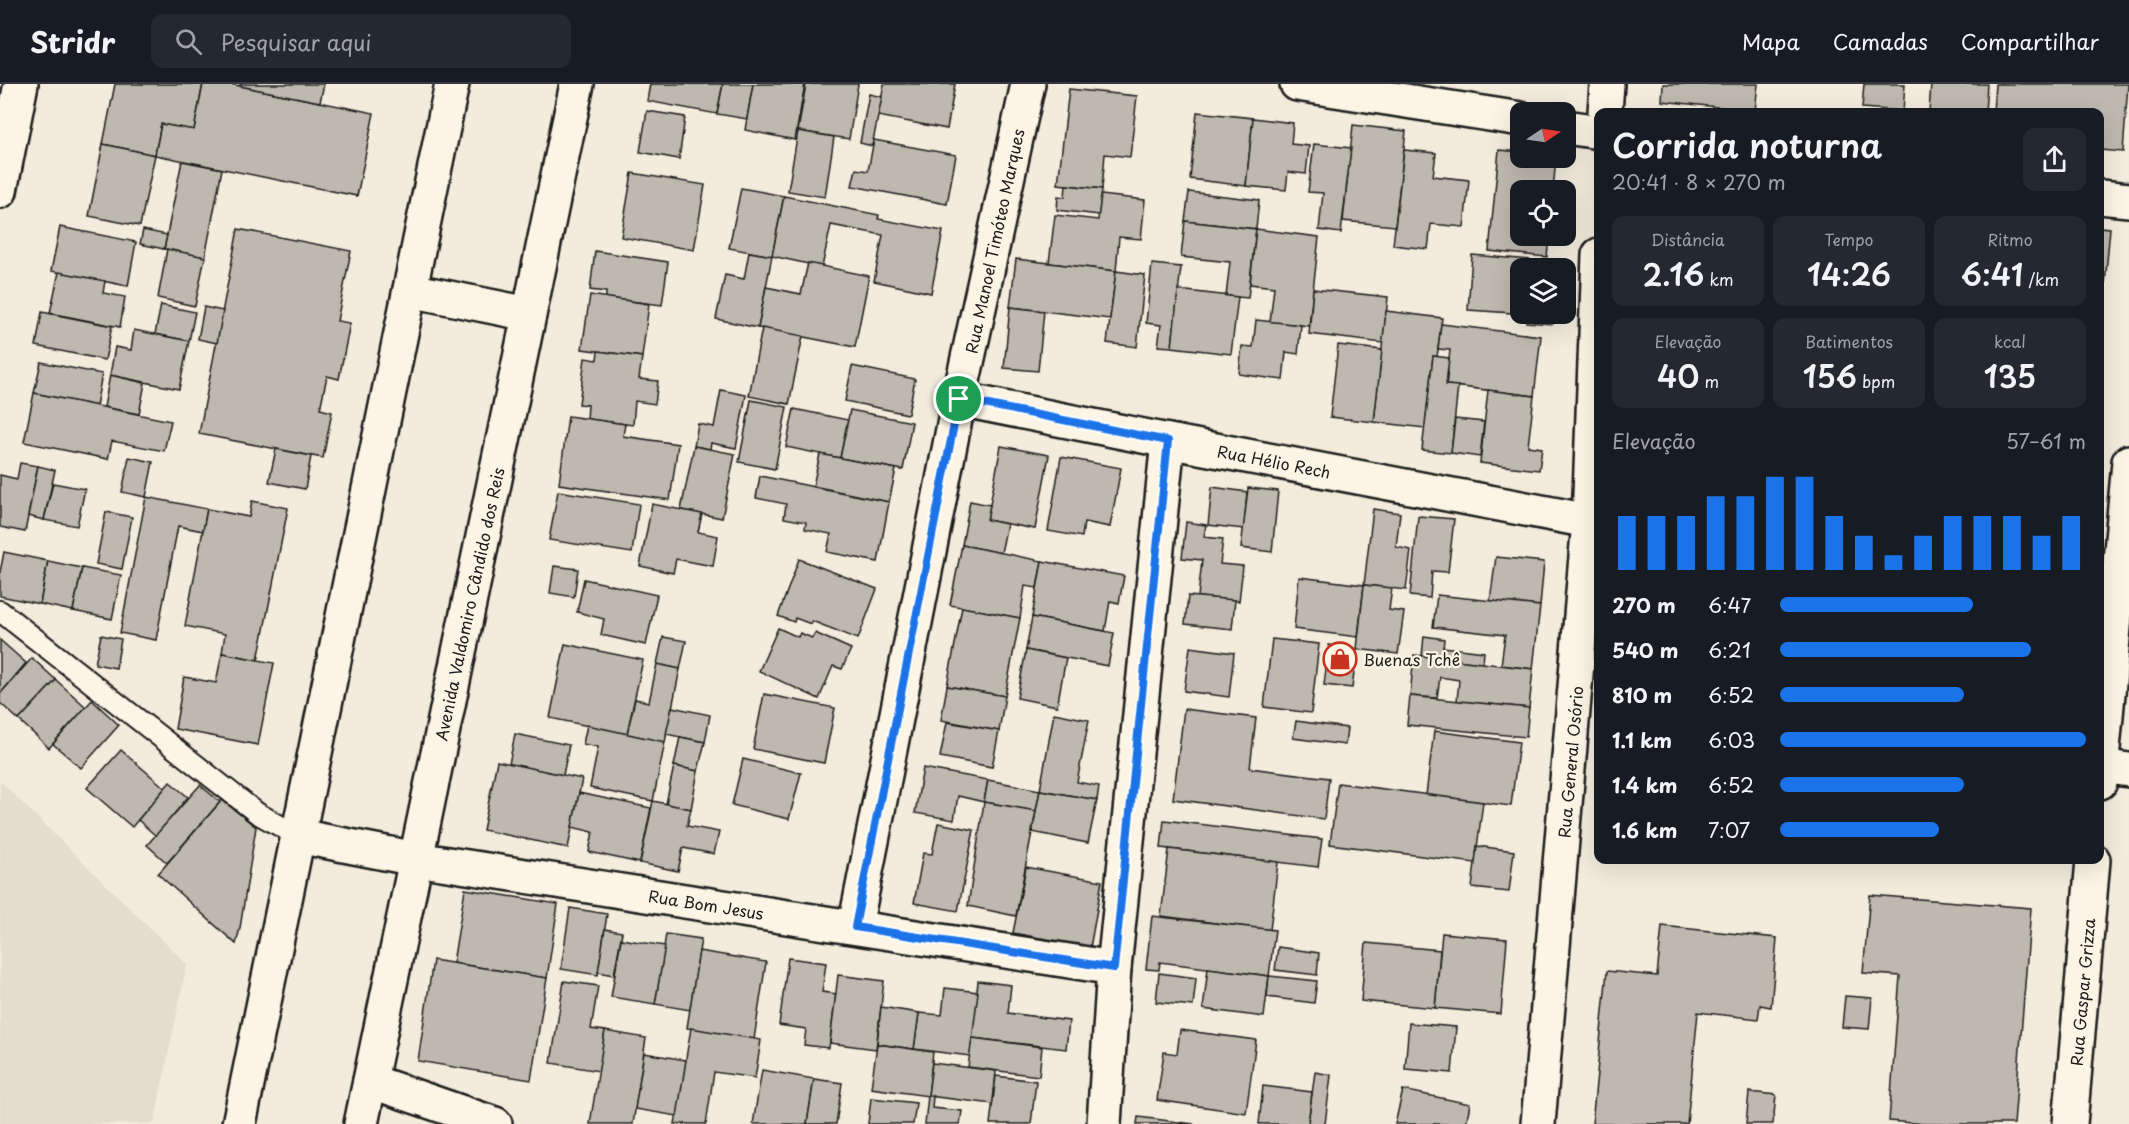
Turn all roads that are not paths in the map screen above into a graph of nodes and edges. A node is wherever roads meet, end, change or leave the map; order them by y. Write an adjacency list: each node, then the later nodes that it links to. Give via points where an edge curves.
1 (21, 84): 11 (street)
2 (452, 84): 14 (street)
3 (577, 84): 15 (street, Avenida Valdomiro Cândido dos Reis)
4 (1028, 84): 17 (street, Rua Manoel Timóteo Marques)
5 (1297, 84): 8 (street)
6 (1607, 84): 7 (street)
7 (1605, 108)
8 (1510, 117)
9 (1576, 129): 10 (street)
10 (1594, 131)
11 (0, 191)
12 (2104, 197): 13 (street)
13 (2129, 200)
14 (410, 290): 15 (street); 23 (street)
15 (529, 314): 24 (street, Avenida Valdomiro Cândido dos Reis)
16 (1594, 388): 20 (street, Rua General Osório)
17 (959, 399): 18 (street, Rua Hélio Rech); 26 (street, Rua Manoel Timóteo Marques)
18 (1168, 441): 20 (street, Rua Hélio Rech); 27 (street)
19 (2129, 462): 22 (street)
20 (1589, 521): 33 (street, Rua General Osório)
21 (0, 611): 23 (lane, via 257,813)
22 (2110, 773)
23 (298, 836): 24 (street, Rua Bom Jesus); 29 (street)
24 (416, 859): 26 (street, Rua Bom Jesus); 28 (street, Avenida Valdomiro Cândido dos Reis)
25 (2093, 864): 34 (street, Rua Gaspar Grizza)
26 (855, 927): 27 (street, Rua Bom Jesus)
27 (1114, 968): 32 (street)
28 (370, 1081): 30 (street, Avenida Valdomiro Cândido dos Reis); 31 (street)
29 (239, 1124)
30 (362, 1124)
31 (495, 1124)
32 (1104, 1124)
33 (1538, 1124)
34 (2070, 1124)

